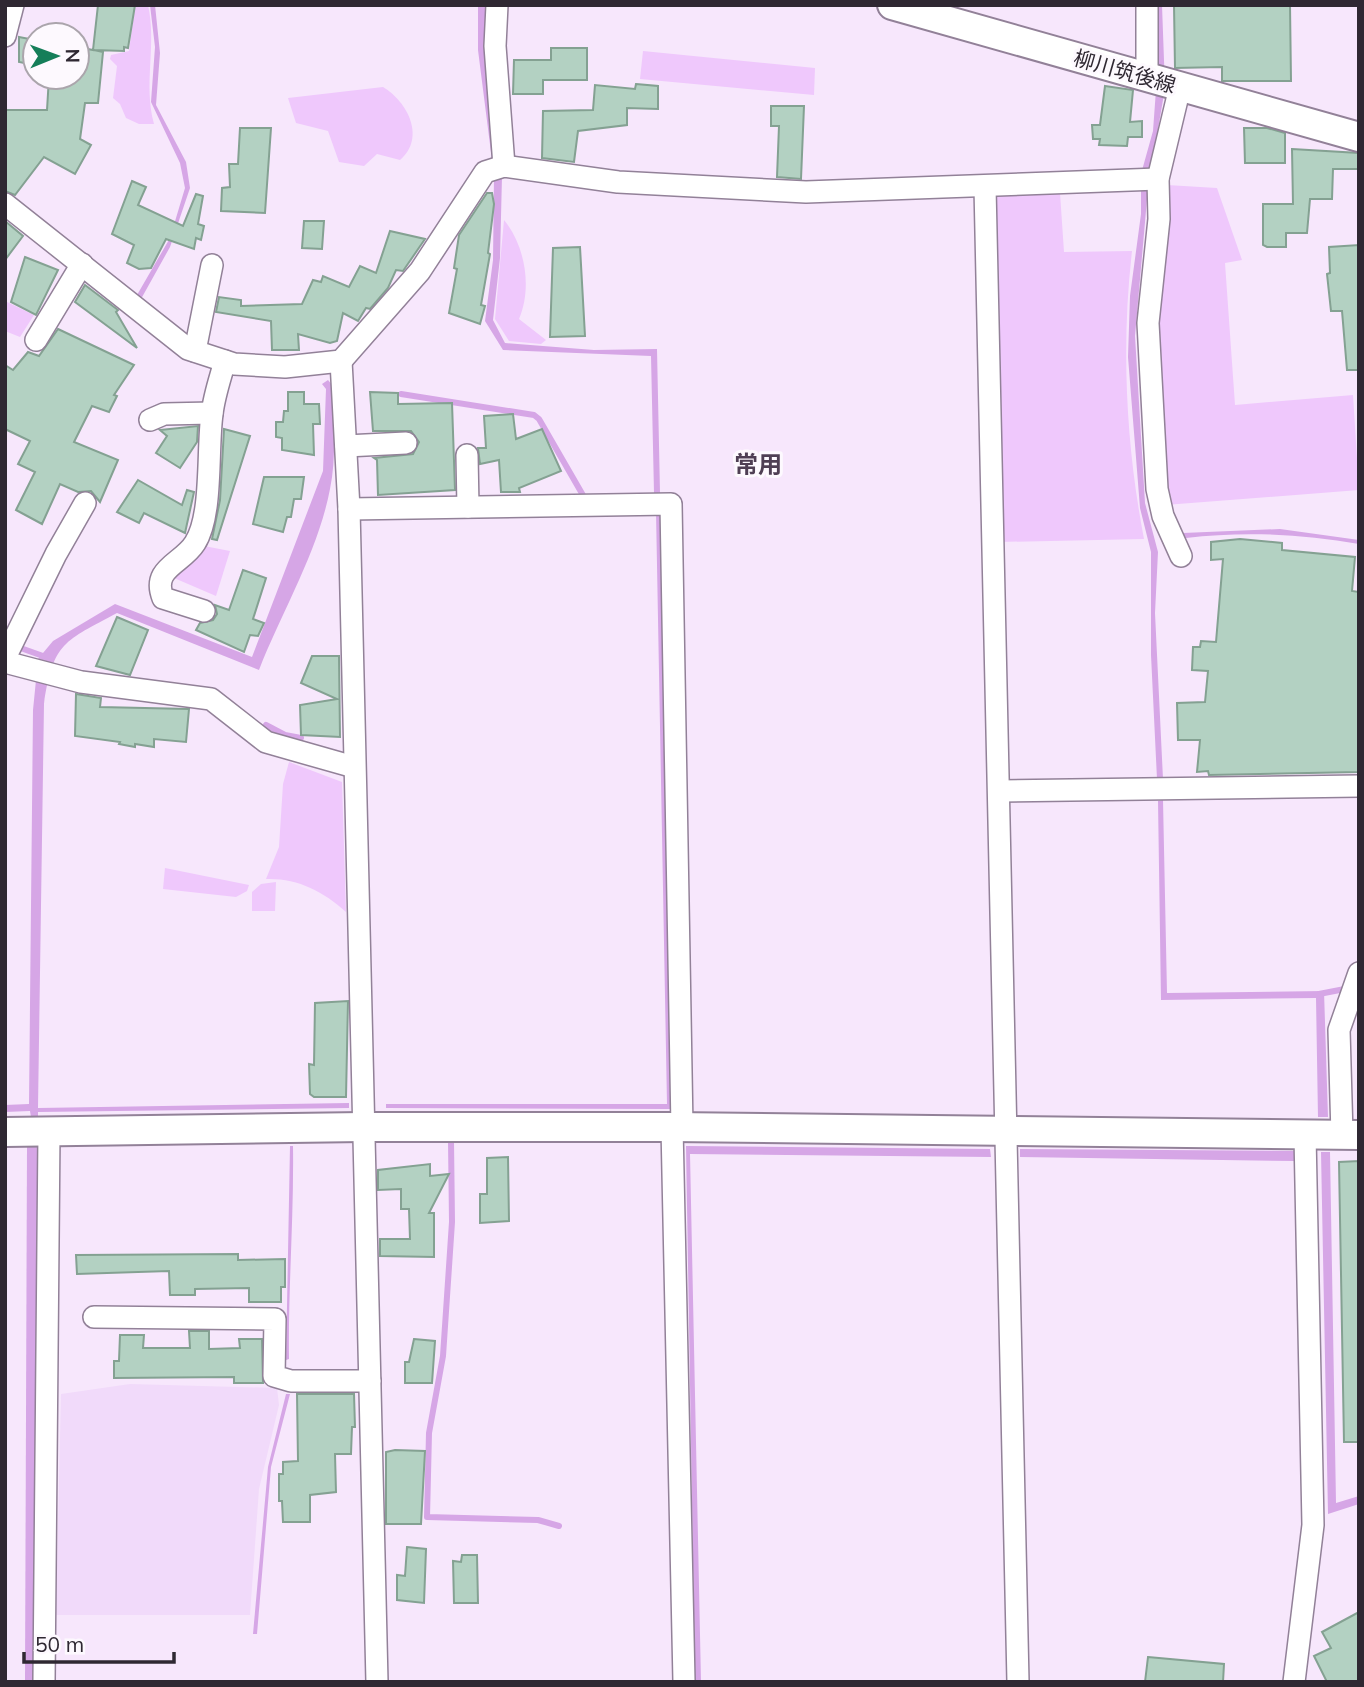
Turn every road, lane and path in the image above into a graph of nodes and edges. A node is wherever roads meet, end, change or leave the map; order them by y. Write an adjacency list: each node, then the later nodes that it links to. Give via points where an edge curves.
1 (13, 5): 5 (street)
2 (497, 5): 9 (street, via 495,46)
3 (892, 5): 6 (street, 柳川筑後線)
4 (1147, 5): 6 (street)
5 (5, 36)
6 (1147, 78): 7 (street, 柳川筑後線)
7 (1180, 88): 8 (street, 柳川筑後線); 10 (street)
8 (1359, 137)
9 (505, 166): 11 (street, via 618,182 806,192); 18 (street, via 485,172 420,271)
10 (1158, 179): 11 (street); 27 (street, via 1148,323 1152,424 1157,489)
11 (985, 187): 32 (street)
12 (5, 204): 13 (street)
13 (82, 264): 15 (street); 16 (street)
14 (212, 265): 16 (street)
15 (36, 340)
16 (195, 351): 17 (street)
17 (225, 361): 18 (street, via 285,367); 19 (street)
18 (341, 361): 22 (street)
19 (212, 413): 20 (street, via 164,414); 28 (street, via 207,503 195,543 162,574 159,588 163,598)
20 (150, 421)
21 (406, 443): 22 (street)
22 (346, 446): 26 (street)
23 (467, 455): 25 (street)
24 (85, 503): 29 (street)
25 (468, 507): 26 (street); 35 (street, via 670,504)
26 (349, 509): 30 (street)
27 (1181, 556)
28 (204, 611)
29 (5, 660): 30 (street, via 81,682 211,699 266,742)
30 (354, 767): 34 (street)
31 (1359, 786): 32 (street)
32 (1001, 791): 36 (street)
33 (1359, 973): 40 (street, via 1339,1030)
34 (363, 1127): 35 (street); 38 (street); 42 (street)
35 (677, 1127): 36 (street); 45 (street)
36 (1006, 1131): 39 (street); 46 (street)
37 (5, 1132): 38 (street)
38 (49, 1132): 43 (street)
39 (1305, 1135): 40 (street); 47 (street, via 1313,1525)
40 (1350, 1135)
41 (94, 1317): 42 (street, via 275,1319 274,1376 290,1381)
42 (370, 1381): 44 (street)
43 (44, 1682)
44 (377, 1682)
45 (684, 1682)
46 (1018, 1682)
47 (1294, 1682)

